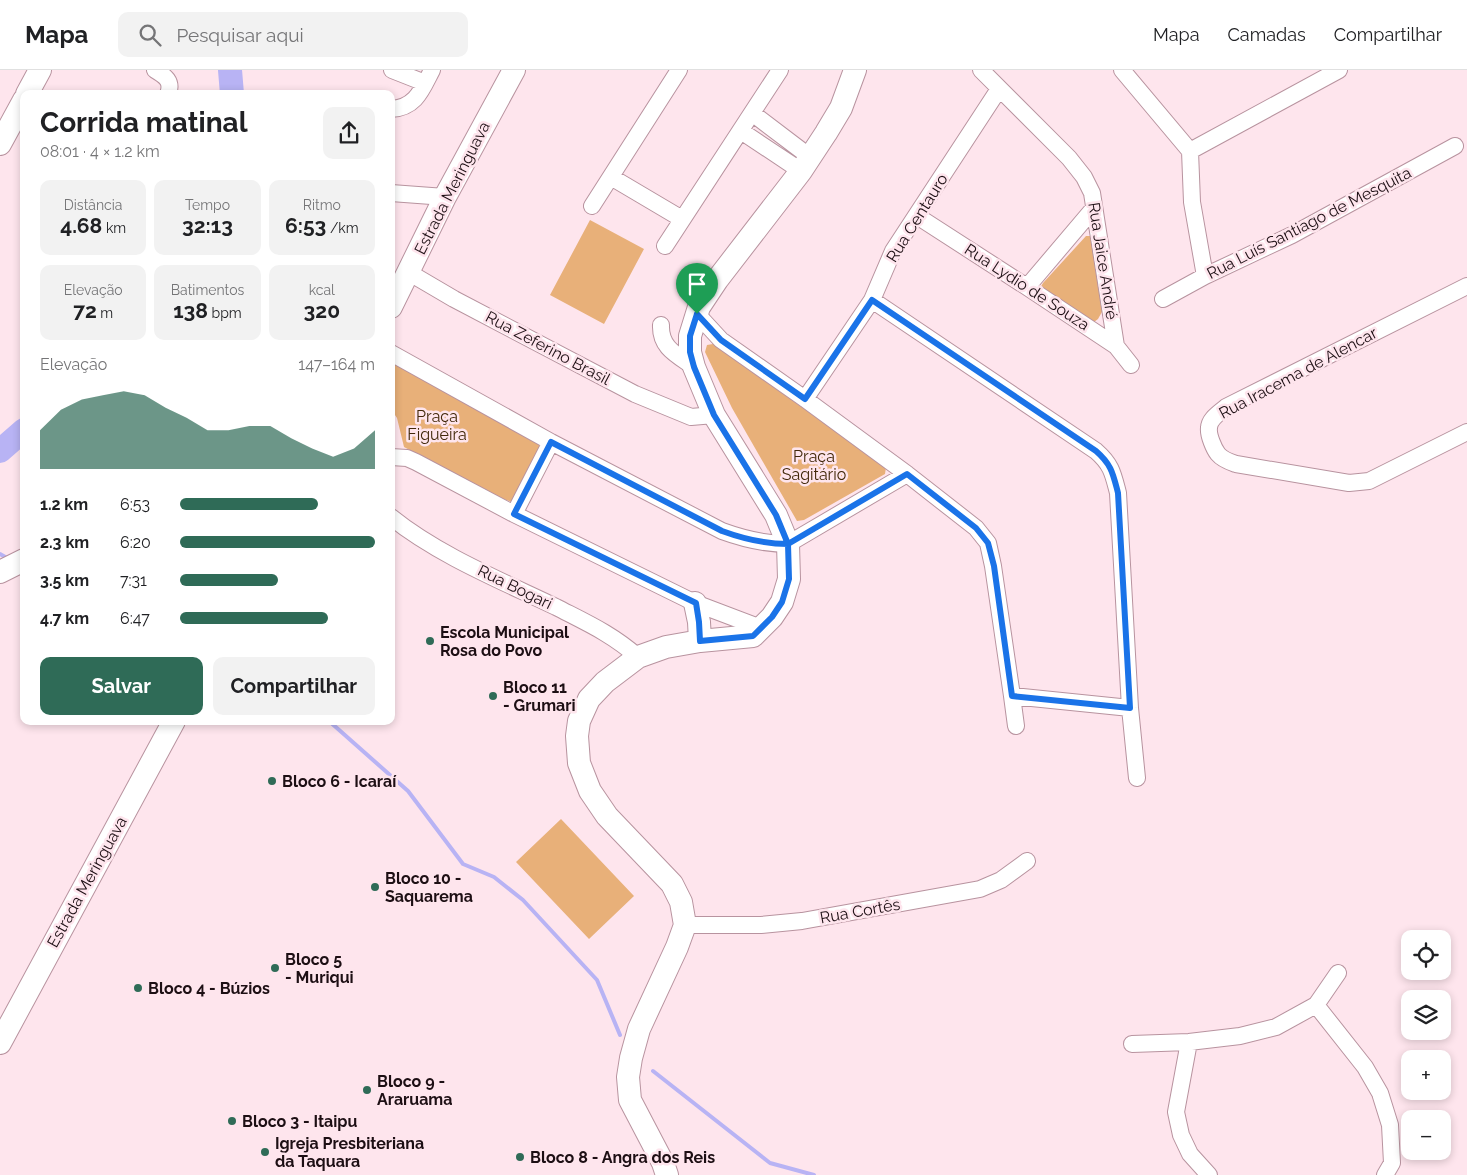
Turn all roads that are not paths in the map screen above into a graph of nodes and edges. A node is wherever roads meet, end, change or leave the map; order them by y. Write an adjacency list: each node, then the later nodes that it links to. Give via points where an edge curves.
1 (40, 70): 12 (street)
2 (155, 70): 13 (street, via 170,83)
3 (392, 70): 11 (street)
4 (514, 70): 25 (street, Estrada Meringuava)
5 (679, 70): 23 (street)
6 (780, 70): 17 (street)
7 (855, 70): 22 (street, via 841,108)
8 (980, 70): 14 (street, Rua Jaice André)
9 (1122, 70): 21 (street)
10 (1339, 70): 21 (street)
11 (429, 77): 16 (street, via 409,105)
12 (29, 90)
13 (169, 90)
14 (999, 90): 27 (street, Rua Jaice André, via 1069,158 1092,193); 28 (street, Rua Centauro)
15 (20, 107): 19 (street)
16 (395, 109)
17 (752, 113): 18 (street); 22 (street)
18 (741, 131): 22 (street); 29 (street)
19 (0, 144)
20 (1455, 146): 32 (street, Rua Luís Santiago de Mesquita, via 1292,235)
21 (1190, 151): 32 (street, via 1192,202)
22 (806, 164): 38 (street, via 716,280)
23 (611, 177): 26 (street); 29 (street)
24 (395, 193): 25 (street)
25 (445, 197): 31 (street, Estrada Meringuava)
26 (592, 206)
27 (1094, 208): 33 (street); 42 (street, Rua Jaice André)
28 (917, 216): 33 (street, Rua Lydio de Souza); 37 (street, Rua Centauro, via 893,251)
29 (682, 219): 30 (street)
30 (665, 246)
31 (408, 272): 35 (street, Estrada Meringuava); 48 (street, Rua Zeferino Brasil, via 635,394)
32 (1205, 276): 36 (street, Rua Luís Santiago de Mesquita)
33 (1027, 286): 42 (street, Rua Lydio de Souza)
34 (1467, 286): 49 (street, Rua Iracema de Alencar, via 1226,407 1213,418 1208,428 1218,454 1236,464 1350,483 1368,481)
35 (395, 299)
36 (1163, 299)
37 (872, 300): 46 (street, Rua Centauro); 64 (street, via 1106,460 1118,493)
38 (697, 314): 40 (street); 41 (street)
39 (661, 325): 45 (street, via 664,344)
40 (690, 336): 41 (street); 45 (street)
41 (721, 340): 46 (street)
42 (1116, 346): 44 (street, Rua Lydio de Souza)
43 (395, 356): 50 (street)
44 (1130, 365)
45 (694, 367): 47 (street)
46 (805, 399): 53 (street)
47 (714, 415): 48 (street, Rua Zeferino Brasil); 51 (street)
48 (691, 417): 51 (street, Rua Zeferino Brasil)
49 (1467, 432)
50 (551, 442): 54 (street); 56 (street, via 722,531 746,540)
51 (730, 443): 56 (street, via 776,515)
52 (395, 457): 54 (street, via 416,462)
53 (907, 474): 56 (street); 63 (street, via 976,528 988,543)
54 (514, 514): 59 (street)
55 (395, 520): 62 (street, Rua Bogari, via 444,552 607,632)
56 (788, 544): 60 (street, via 789,579 782,602)
57 (20, 562): 58 (street)
58 (0, 572)
59 (696, 603): 60 (street); 61 (street)
60 (761, 628): 61 (street, via 753,636)
61 (700, 641): 62 (street, via 666,647)
62 (638, 657): 69 (street, via 589,699 579,721 579,763 590,791 607,816 672,884 681,902)
63 (1012, 696): 64 (street); 66 (street)
64 (1130, 708): 67 (street)
65 (172, 725): 72 (street, Estrada Meringuava)
66 (1016, 726)
67 (1137, 778)
68 (1027, 861): 69 (street, Rua Cortês, via 1001,880 980,889 802,921 761,925)
69 (685, 925): 75 (street, via 639,1029 628,1077 630,1100 664,1163)
70 (1338, 973): 71 (street)
71 (1316, 1005): 73 (street, via 1276,1027 1240,1036); 77 (street, via 1365,1067 1380,1092 1390,1125 1392,1163)
72 (3, 1032)
73 (1189, 1042): 74 (street); 76 (street, via 1176,1112 1181,1135 1190,1154)
74 (1132, 1044)
75 (667, 1175)
76 (1209, 1175)
77 (1385, 1175)

